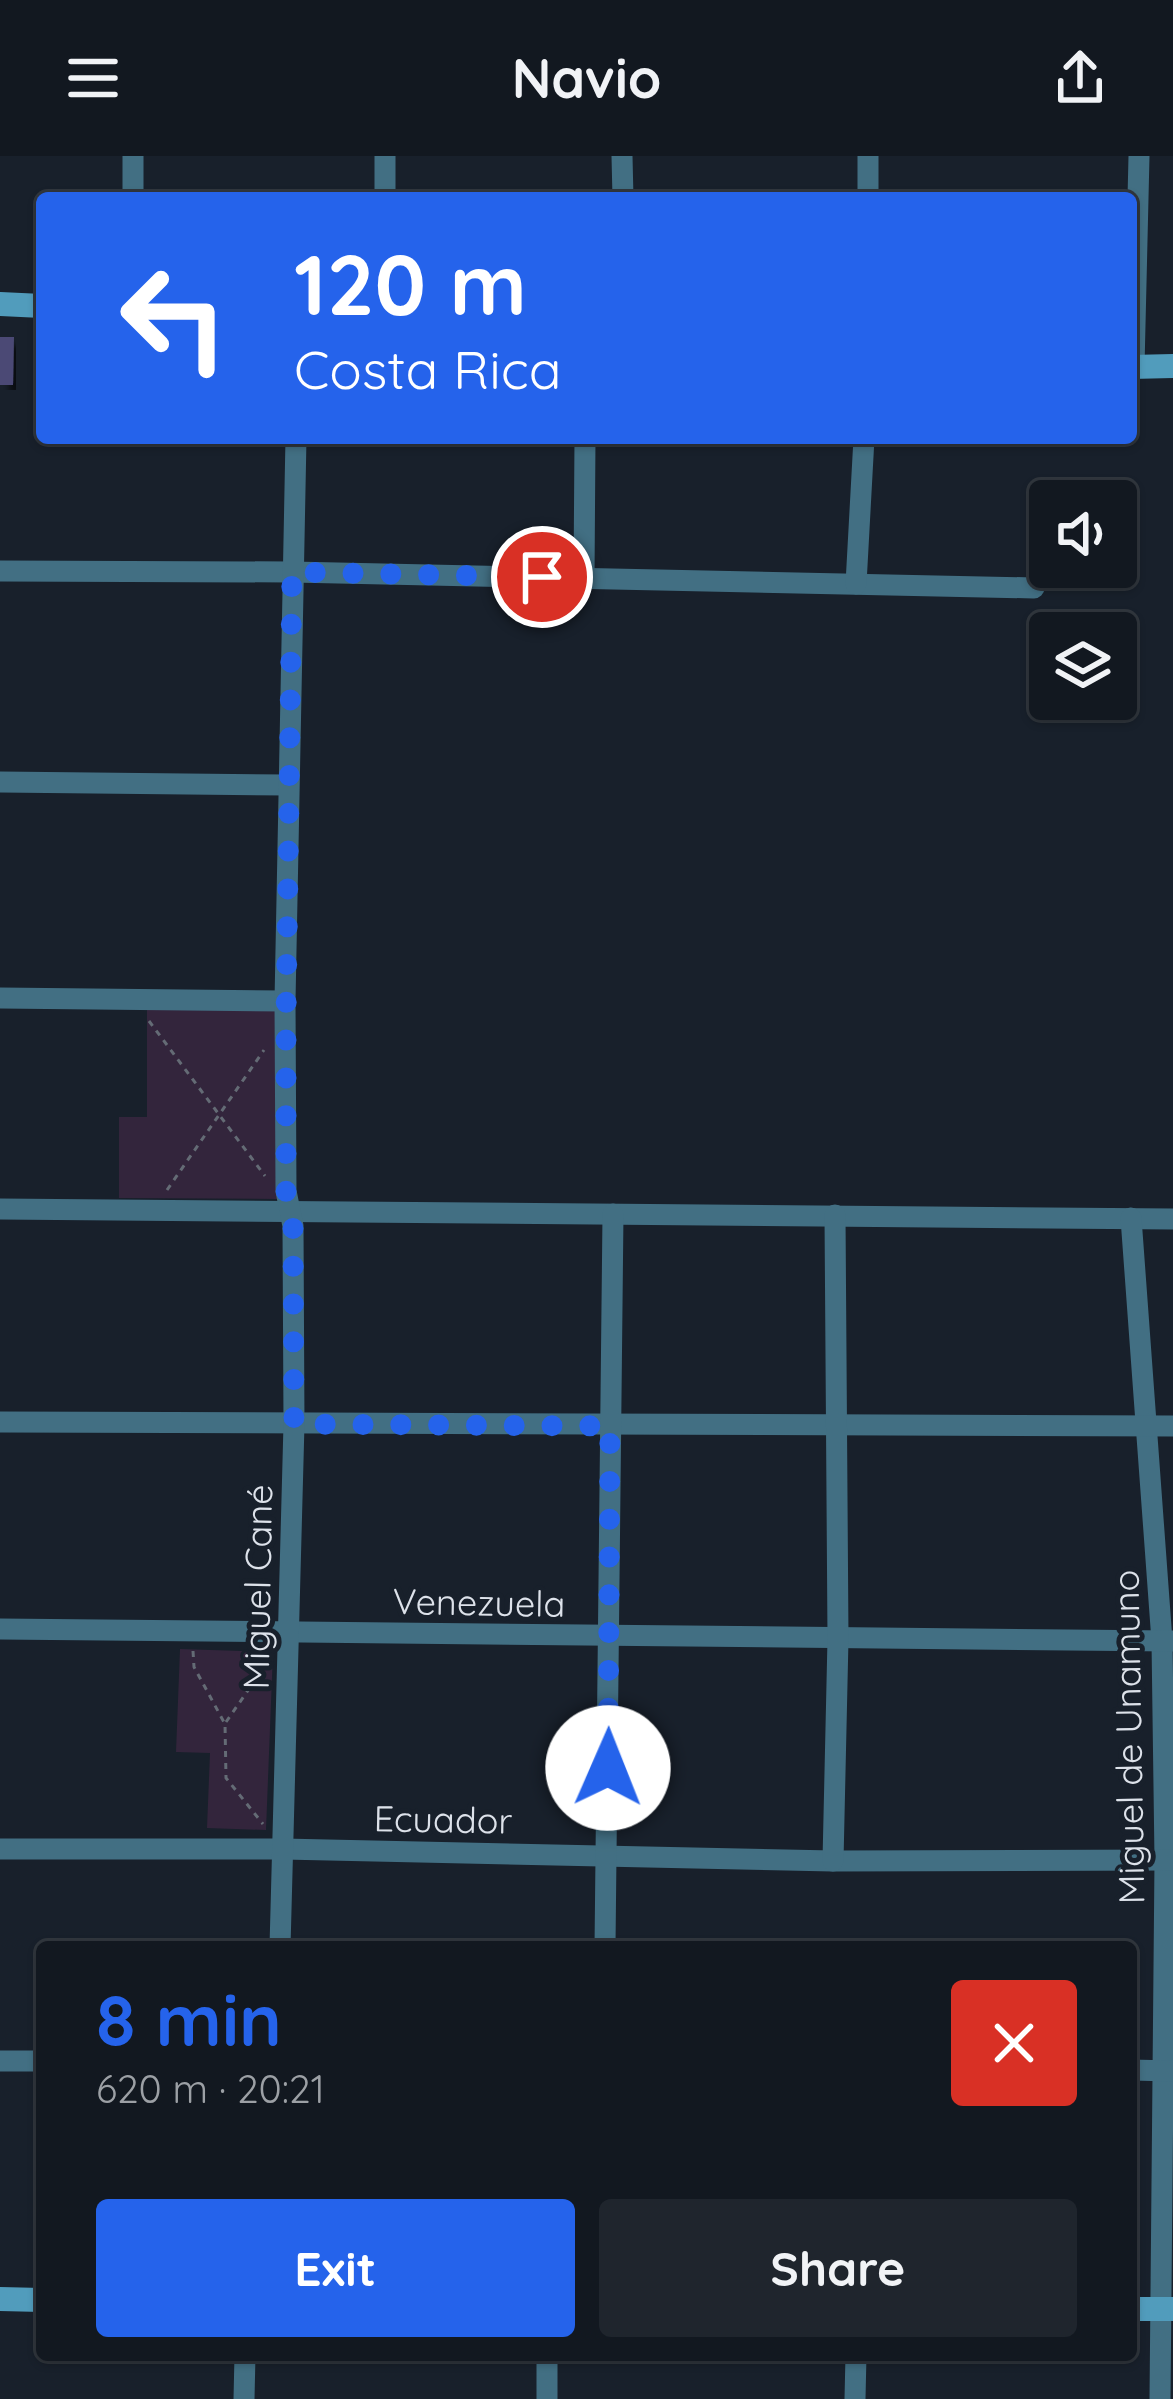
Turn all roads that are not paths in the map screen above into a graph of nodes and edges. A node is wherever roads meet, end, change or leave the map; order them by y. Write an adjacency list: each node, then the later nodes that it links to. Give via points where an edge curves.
1 (133, 156): 6 (street)
2 (385, 156): 7 (street)
3 (622, 156): 8 (street)
4 (868, 156): 9 (street)
5 (1139, 156): 10 (street)
6 (133, 192)
7 (385, 192)
8 (622, 192)
9 (868, 192)
10 (1137, 226)
11 (0, 304): 12 (main road)
12 (36, 306)
13 (1173, 365): 14 (main road)
14 (1137, 367)
15 (296, 444): 19 (street, Miguel Cané)
16 (585, 444): 20 (street)
17 (864, 444): 21 (street)
18 (0, 571): 19 (street)
19 (292, 572): 20 (street); 24 (street, Miguel Cané)
20 (584, 578): 21 (street)
21 (856, 584): 22 (street)
22 (1029, 588)
23 (0, 782): 24 (street)
24 (288, 785): 26 (street, Miguel Cané)
25 (0, 998): 26 (street)
26 (286, 1010): 28 (street, Miguel Cané)
27 (0, 1209): 28 (street)
28 (291, 1212): 29 (street); 34 (street, Miguel Cané)
29 (613, 1214): 30 (street); 35 (street)
30 (835, 1215): 31 (street); 38 (street)
31 (1131, 1218): 32 (street); 36 (street, Miguel de Unamuno)
32 (1173, 1219)
33 (0, 1422): 34 (street)
34 (294, 1424): 35 (street); 40 (street, Miguel Cané)
35 (610, 1426): 38 (street); 41 (street)
36 (1147, 1426): 37 (street); 38 (street); 43 (street, Miguel de Unamuno)
37 (1173, 1426)
38 (835, 1427): 42 (street)
39 (0, 1629): 40 (street, Venezuela)
40 (289, 1632): 41 (street, Venezuela); 45 (street, Miguel Cané)
41 (609, 1637): 42 (street, Venezuela); 46 (street)
42 (838, 1640): 43 (street, Venezuela); 48 (street)
43 (1168, 1641): 47 (street, Miguel de Unamuno)
44 (0, 1849): 45 (street, Ecuador)
45 (283, 1849): 46 (street, Ecuador); 49 (street, Miguel Cané)
46 (606, 1856): 48 (street, Ecuador); 50 (street)
47 (1169, 1860): 48 (street, Ecuador); 54 (street, Miguel de Unamuno)
48 (833, 1861)
49 (280, 1941)
50 (605, 1941)
51 (0, 2061): 52 (street)
52 (36, 2061)
53 (1137, 2070): 54 (street)
54 (1168, 2071): 58 (street, Miguel de Unamuno)
55 (0, 2299): 56 (main road)
56 (36, 2300)
57 (1137, 2309): 58 (main road)
58 (1168, 2309): 65 (street, Miguel de Unamuno)
59 (245, 2361): 62 (street)
60 (548, 2361): 63 (street)
61 (856, 2361): 64 (street)
62 (244, 2399)
63 (547, 2399)
64 (855, 2399)
65 (1160, 2399)

